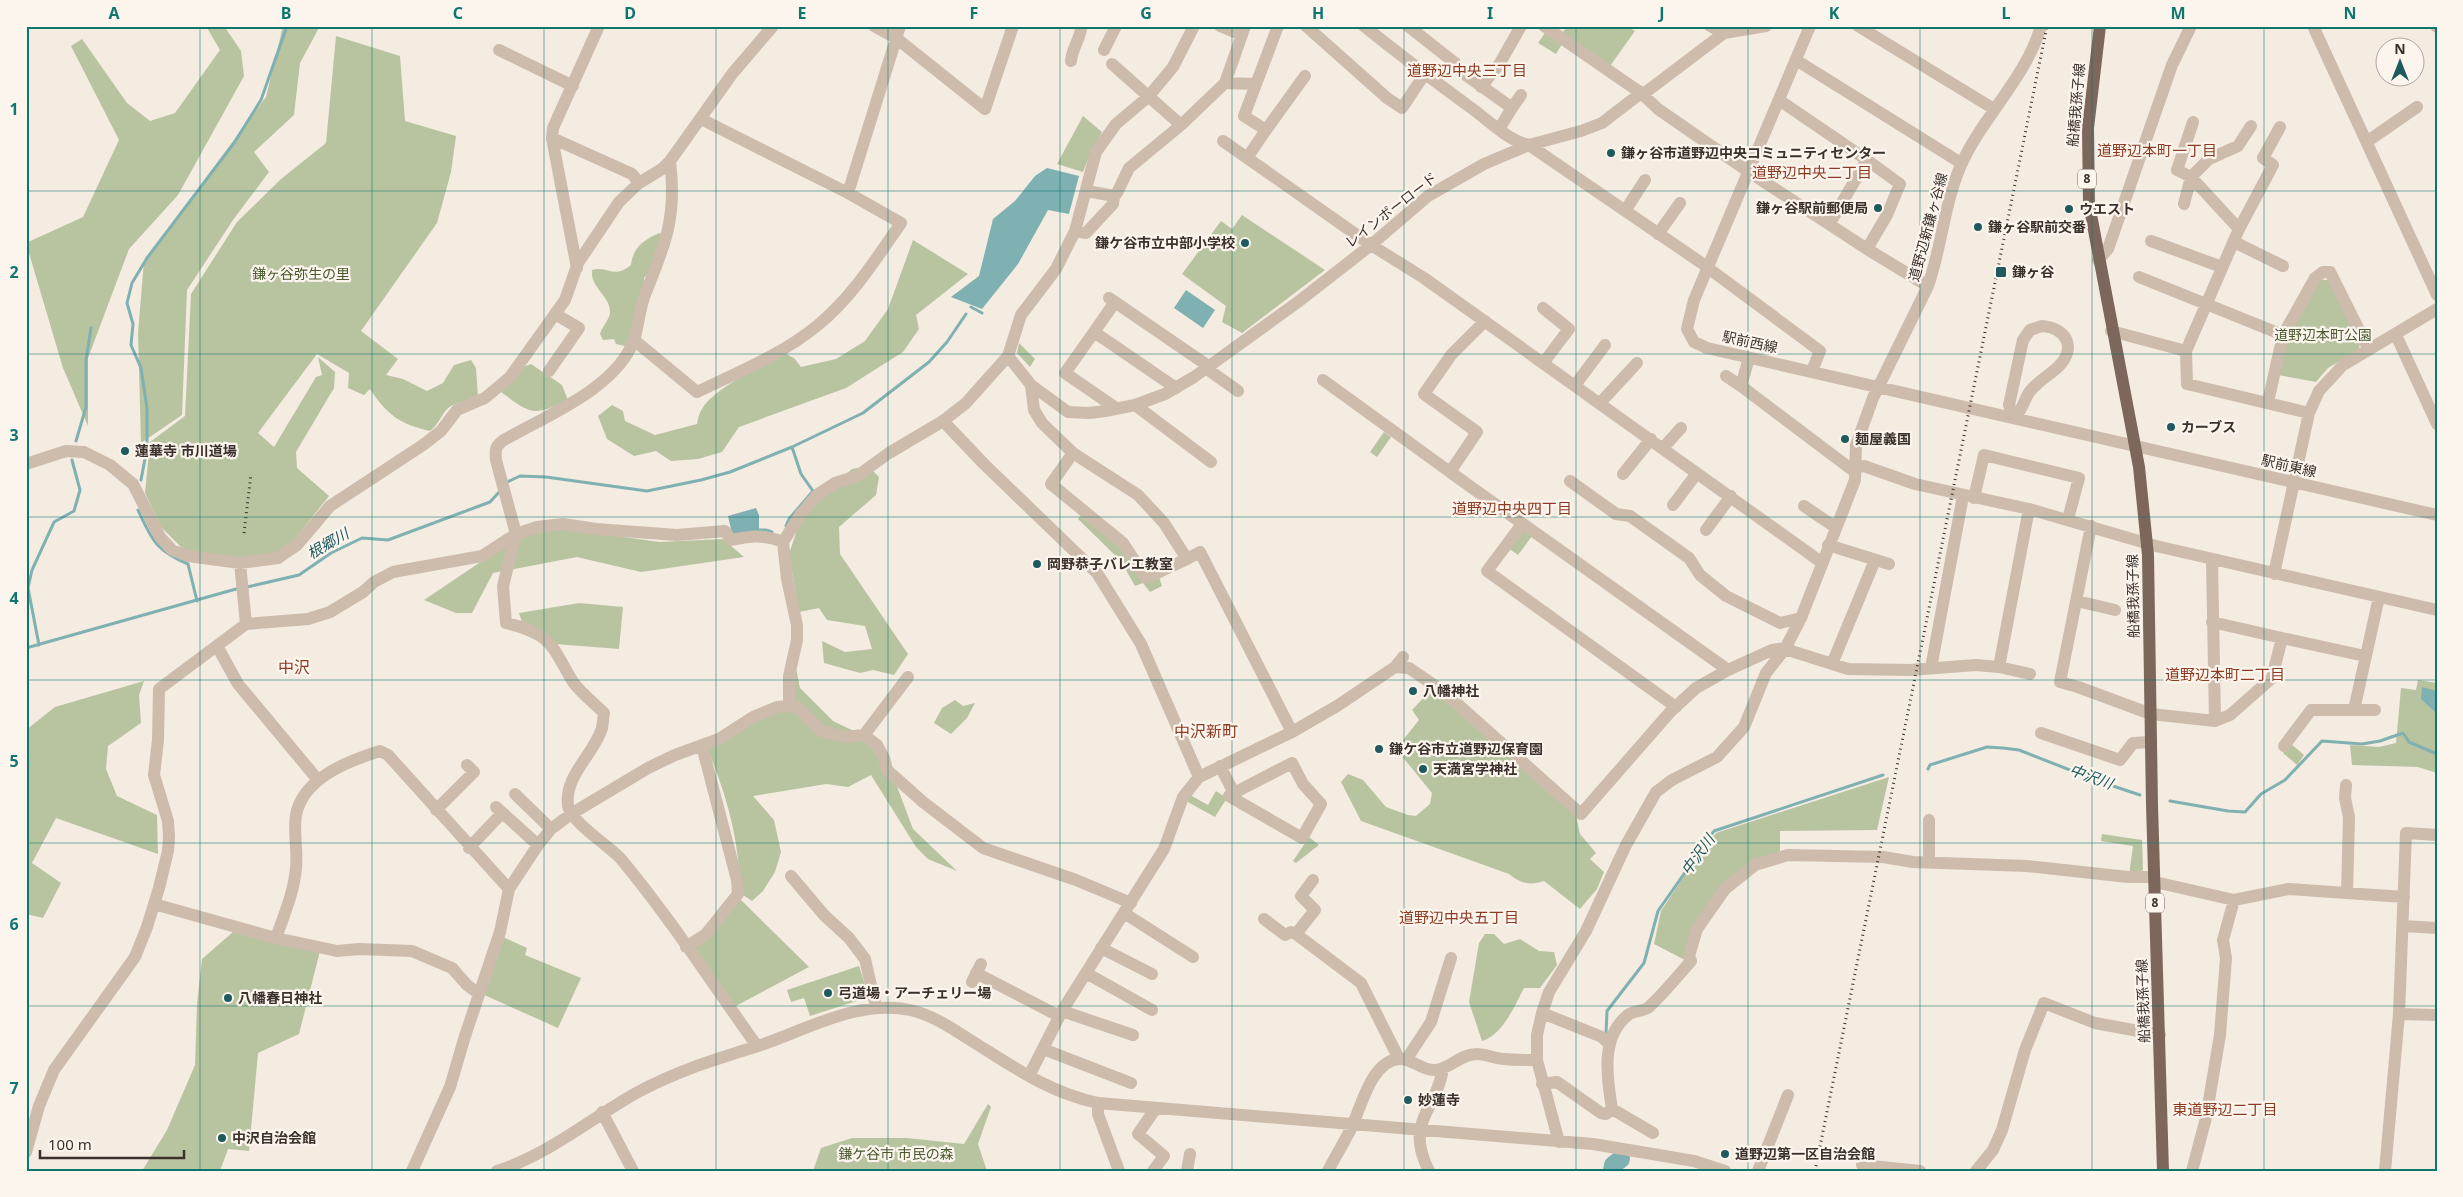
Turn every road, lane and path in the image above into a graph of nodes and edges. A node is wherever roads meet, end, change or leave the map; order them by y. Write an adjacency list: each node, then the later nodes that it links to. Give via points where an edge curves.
1 (599, 26): 35 (street)
2 (773, 26): 44 (street, via 732,74)
3 (874, 26): 24 (street)
4 (1013, 26): 24 (street, via 985,109)
5 (1116, 26): 27 (street)
6 (1194, 26): 39 (street, via 1174,67)
7 (1220, 26): 23 (street)
8 (1278, 26): 34 (street)
9 (1306, 26): 31 (street, via 1402,108)
10 (1364, 26): 31 (street)
11 (1408, 26): 36 (street)
12 (1544, 26): 37 (street)
13 (1710, 26): 25 (street)
14 (1766, 26): 25 (street, レインボーロード)
15 (1810, 26): 28 (street, 駅前西線)
16 (1858, 26): 43 (street)
17 (2041, 26): 43 (street, 道野辺新鎌ヶ谷線, via 2031,54)
18 (2100, 26): 77 (main road, 船橋我孫子線 / 8, via 2087,147 2089,204)
19 (2191, 26): 77 (street, via 2172,65 2108,249)
20 (2313, 26): 52 (street)
21 (1517, 27): 36 (street, via 1500,62)
22 (1082, 30): 29 (street)
23 (1244, 31): 33 (street)
24 (898, 32): 64 (street)
25 (1724, 33): 37 (street, レインボーロード)
26 (499, 50): 35 (street)
27 (1104, 50)
28 (1796, 60): 40 (street, 駅前西線); 58 (street)
29 (1071, 61)
30 (1112, 64): 39 (street)
31 (1424, 75): 49 (street)
32 (1305, 76): 50 (street)
33 (1225, 83): 34 (street); 46 (street)
34 (1256, 84): 50 (street, via 1244,116)
35 (573, 86): 51 (street, via 553,128)
36 (1482, 87): 42 (street)
37 (1641, 93): 54 (street, レインボーロード, via 1602,122); 59 (street, via 1658,109)
38 (1520, 95): 42 (street)
39 (1148, 97): 46 (street); 63 (street, via 1106,136 1096,152)
40 (1779, 100): 56 (street); 59 (street, 駅前西線)
41 (2417, 107): 52 (street)
42 (1512, 108): 49 (street)
43 (1994, 109): 58 (street, 道野辺新鎌ヶ谷線)
44 (701, 119): 57 (street); 64 (street)
45 (2193, 122): 60 (street, via 2177,170)
46 (1181, 125): 65 (street, via 1129,168)
47 (2251, 126): 60 (street, via 2238,146 2210,159)
48 (2280, 127): 70 (street, via 2263,158 2273,165)
49 (1499, 129): 54 (street)
50 (1266, 130): 55 (street)
51 (552, 138): 62 (street, via 632,174); 80 (street)
52 (2368, 141): 84 (street)
53 (1223, 142): 55 (street)
54 (1529, 145): 68 (street); 75 (street, レインボーロード, via 1484,164 1428,196)
55 (1247, 158): 75 (street)
56 (1867, 160): 69 (street); 76 (street, via 1900,184)
57 (670, 161): 62 (street); 94 (street, via 672,198 669,230 644,295)
58 (1961, 163): 83 (street, 道野辺新鎌ヶ谷線, via 1949,195 1935,267)
59 (1749, 172): 69 (street); 81 (street, 駅前西線)
60 (2191, 177): 67 (street); 70 (street)
61 (1645, 180): 68 (street)
62 (639, 182): 80 (street, via 619,202)
63 (1087, 191): 65 (street); 71 (street)
64 (848, 193): 94 (street, via 901,224 839,305 819,325 792,344 697,392)
65 (1114, 196): 71 (street, via 1113,204 1086,233)
66 (1680, 203): 72 (street)
67 (2184, 204)
68 (1625, 211): 72 (street)
69 (1830, 223): 76 (street)
70 (2239, 229): 74 (street)
71 (1075, 231): 98 (street, via 1056,269 1021,315)
72 (1658, 234): 81 (street)
73 (2151, 241): 79 (street)
74 (2234, 242): 78 (street); 79 (street)
75 (1371, 245): 89 (street); 102 (street, レインボーロード)
76 (1867, 249): 83 (street)
77 (2098, 260): 90 (main road, 船橋我孫子線 / 8)
78 (2283, 266)
79 (2222, 267): 85 (street)
80 (577, 268): 88 (street, via 565,300)
81 (1707, 268): 99 (street, 駅前西線, via 1688,316 1686,330 1694,342 1706,348); 104 (street, via 1824,353)
82 (2139, 277): 85 (street)
83 (1928, 286): 110 (street, 道野辺新鎌ヶ谷線)
84 (2437, 295)
85 (2207, 304): 92 (street); 97 (street)
86 (1543, 308): 100 (street, via 1569,329)
87 (2437, 309): 93 (street)
88 (555, 314): 103 (street, via 579,328); 153 (street, via 510,377 485,398 457,410 441,431 423,445 330,506 297,545 278,558)
89 (1485, 320): 100 (street); 129 (street, via 1451,355 1424,394 1477,432)
90 (2111, 331): 97 (street); 123 (main road, 船橋我孫子線 / 8)
91 (1094, 332): 102 (street, via 1112,300); 111 (street); 116 (street, via 1065,373)
92 (2283, 335): 96 (street, via 2316,278 2323,272 2330,272); 113 (street)
93 (2396, 335): 96 (street); 120 (street)
94 (634, 340): 145 (street, via 622,361 584,396 497,444 496,460)
95 (1605, 345): 107 (street)
96 (2369, 350): 117 (street, via 2343,365 2330,378 2319,391)
97 (2186, 351): 113 (street, via 2187,384)
98 (1008, 356): 108 (street, レインボーロード); 119 (street, via 966,403)
99 (1749, 358): 104 (street, 駅前西線); 109 (street)
100 (1544, 362): 107 (street)
101 (1637, 363): 114 (street)
102 (1208, 367): 111 (street, レインボーロード); 112 (street)
103 (549, 371)
104 (1812, 371): 110 (street, 駅前西線)
105 (1726, 376): 109 (street)
106 (1323, 380): 129 (street)
107 (1576, 384): 114 (street)
108 (1031, 385): 116 (street, レインボーロード, via 1068,412 1088,413); 125 (street, via 1034,410)
109 (1741, 386): 128 (street, via 1851,469)
110 (1879, 387): 118 (street, 駅前西線); 128 (street, 道野辺新鎌ヶ谷線, via 1856,445)
111 (1176, 388): 115 (street, レインボーロード)
112 (1238, 390)
113 (2268, 402): 117 (street)
114 (1600, 403): 122 (street)
115 (1135, 404): 116 (street, レインボーロード); 126 (street)
116 (1116, 408)
117 (2309, 413): 133 (street)
118 (2014, 418): 118 (street, via 2009,405 2023,340 2036,327 2057,328 2066,338 2065,358 2031,390 2024,408); 123 (street, 駅前西線)
119 (944, 421): 146 (street, via 857,476 835,483 818,494); 189 (street, via 984,464 1098,573 1141,644)
120 (2437, 424)
121 (1681, 428): 124 (street)
122 (1651, 439): 124 (street); 131 (street)
123 (2135, 445): 133 (street, 駅前東線); 147 (main road, 船橋我孫子線 / 8)
124 (1664, 448): 130 (street)
125 (1073, 453): 149 (street, via 1138,495 1159,517); 149 (street, via 1051,484 1123,542 1146,578)
126 (1206, 462)
127 (26, 464): 153 (street, via 70,451 84,452 110,465 133,484 160,537 172,550 188,556)
128 (1856, 468): 135 (street, via 1864,466 1915,484); 143 (street, 道野辺新鎌ヶ谷線, via 1855,480)
129 (1450, 472): 141 (street)
130 (1697, 473): 134 (street); 136 (street)
131 (1623, 474)
132 (1570, 481): 160 (street, via 1616,514 1630,516 1689,558 1700,576 1726,596 1780,623)
133 (2294, 483): 139 (street, 駅前東線); 155 (street)
134 (1731, 496): 144 (street); 152 (street)
135 (1968, 497): 138 (street); 140 (street, via 1984,454 2079,478); 171 (street)
136 (1673, 505)
137 (1804, 506): 143 (street)
138 (2029, 509): 140 (street); 170 (street)
139 (2437, 516)
140 (2068, 519): 142 (street)
141 (1522, 524): 172 (street); 176 (street, via 1487,571)
142 (2091, 526): 147 (street); 157 (street)
143 (1836, 527): 148 (street, 道野辺新鎌ヶ谷線)
144 (1706, 530)
145 (516, 534): 146 (street, via 563,524 677,535 725,531 731,540 754,535); 162 (street, via 482,556 393,572 330,612 308,619); 195 (street, via 503,586 506,623 538,633 551,644 574,684 604,713 602,728 567,795)
146 (783, 542): 175 (street, via 797,626 789,676)
147 (2147, 544): 151 (street); 179 (main road, 船橋我孫子線 / 8)
148 (1828, 545): 150 (street); 152 (street, 道野辺新鎌ヶ谷線)
149 (1187, 559): 181 (street, via 1200,552)
150 (1875, 560): 154 (street); 168 (street)
151 (2212, 560): 155 (street); 161 (street)
152 (1822, 562): 160 (street, 道野辺新鎌ヶ谷線)
153 (240, 563): 162 (street)
154 (1889, 564)
155 (2274, 574): 156 (street)
156 (2379, 597): 159 (street); 167 (street)
157 (2077, 601): 158 (street); 179 (street, via 2060,682)
158 (2115, 610)
159 (2437, 610)
160 (1801, 618): 165 (street, 道野辺新鎌ヶ谷線)
161 (2212, 622): 163 (street); 180 (street)
162 (246, 624): 164 (street)
163 (2282, 638): 167 (street); 180 (street, via 2272,678 2230,715)
164 (216, 646): 190 (street, via 238,684); 209 (street, via 159,690 154,775 168,821 168,850)
165 (1785, 649): 168 (street); 172 (street, via 1772,650); 226 (street, 道野辺新鎌ヶ谷線, via 1766,673 1744,727 1724,750 1656,792 1626,845 1586,931 1549,992)
166 (1403, 656): 169 (street)
167 (2365, 656): 177 (street)
168 (1832, 664): 171 (street, via 1848,669)
169 (1395, 667): 176 (street, via 1410,668 1444,692 1581,814); 181 (street)
170 (1998, 667): 171 (street); 173 (street)
171 (1931, 668)
172 (1728, 670): 176 (street, via 1696,688)
173 (2030, 674)
174 (908, 677): 183 (street)
175 (789, 706): 183 (street, via 799,708 821,731 844,737); 185 (street, via 753,717)
176 (1676, 707)
177 (2354, 710): 178 (street); 186 (street, via 2311,710)
178 (2375, 710)
179 (2151, 714): 180 (street); 184 (main road, 船橋我孫子線 / 8)
180 (2215, 722)
181 (1292, 732): 188 (street)
182 (2042, 733): 184 (street, via 2120,760 2133,743)
183 (864, 736): 210 (street, via 877,744 887,770 896,779 983,848 1076,880)
184 (2151, 742): 204 (main road, 船橋我孫子線 / 8)
185 (702, 746): 195 (street, via 648,768); 216 (street, via 738,894 706,934)
186 (2284, 746)
187 (467, 765): 194 (street, via 474,772)
188 (1220, 766): 189 (street); 192 (street)
189 (1199, 776): 210 (street, via 1183,797 1166,844)
190 (318, 780): 194 (street, via 353,760 380,751 388,755); 215 (street, via 299,804 294,885)
191 (2346, 785): 206 (street, via 2349,817)
192 (1234, 793): 192 (street, via 1292,762 1303,784 1321,804 1302,838 1229,796)
193 (515, 794): 197 (street)
194 (436, 810): 200 (street)
195 (571, 814): 197 (street); 216 (street, via 619,857 662,910)
196 (1929, 820): 201 (street)
197 (552, 829): 199 (street)
198 (2437, 835): 207 (street, via 2406,833)
199 (538, 845): 200 (street, via 499,810); 205 (street)
200 (469, 848): 205 (street)
201 (1929, 862): 204 (street, via 2027,866); 232 (street, via 1882,857 1788,855 1755,866 1726,889 1703,918 1689,956 1691,962 1646,1009 1630,1014 1619,1024)
202 (791, 876): 224 (street, via 865,959)
203 (1313, 880): 214 (street, via 1298,894 1315,910)
204 (2155, 880): 208 (street); 230 (main road, 船橋我孫子線 / 8)
205 (508, 889): 223 (street, via 500,932)
206 (2347, 894): 207 (street); 208 (street, via 2289,889)
207 (2404, 897): 212 (street)
208 (2234, 900): 266 (street, via 2223,940 2226,958 2220,1035 2206,1118)
209 (154, 904): 215 (street); 250 (street, via 135,957 54,1070 39,1106)
210 (1127, 908): 217 (street); 218 (street)
211 (1264, 919): 214 (street, via 1285,935)
212 (2403, 926): 213 (street); 228 (street)
213 (2437, 928)
214 (1296, 934): 235 (street, via 1360,983)
215 (276, 938): 223 (street, via 337,951 412,951 452,968 466,985)
216 (686, 948): 233 (street)
217 (1101, 948): 221 (street); 222 (street)
218 (1193, 957)
219 (1451, 958): 235 (street, via 1431,1022)
220 (976, 973): 227 (street)
221 (1086, 973): 225 (street); 227 (street)
222 (1152, 974)
223 (479, 994): 253 (street, via 450,1087)
224 (876, 1007): 233 (street); 238 (street, via 912,1010 941,1022)
225 (1152, 1010)
226 (1542, 1012): 232 (street, via 1602,1037); 236 (street, 道野辺新鎌ヶ谷線)
227 (1061, 1014): 231 (street); 234 (street)
228 (2399, 1014): 229 (street); 267 (street)
229 (2437, 1016)
230 (2160, 1035): 264 (street, via 2095,1023 2044,1003 2025,1050 2002,1130 1993,1150); 265 (main road, 船橋我孫子線 / 8)
231 (1133, 1036)
232 (1610, 1044): 244 (street, via 1606,1070)
233 (757, 1046): 245 (street, via 693,1066)
234 (1043, 1049): 238 (street); 239 (street)
235 (1402, 1059): 237 (street, via 1428,1070); 246 (street, via 1387,1063 1374,1076)
236 (1537, 1060): 237 (street, via 1476,1054 1452,1062); 240 (street, 道野辺新鎌ヶ谷線)
237 (1443, 1069): 247 (street, via 1438,1089 1424,1113)
238 (1029, 1076): 242 (street, via 1072,1097)
239 (1131, 1083)
240 (1542, 1084): 244 (street, via 1557,1082 1600,1113 1606,1114); 249 (street, 道野辺新鎌ヶ谷線)
241 (1788, 1095): 262 (street)
242 (1098, 1103): 243 (street); 256 (street, via 1098,1114)
243 (1156, 1108): 246 (street); 257 (street, via 1138,1134 1164,1156)
244 (1612, 1109): 248 (street)
245 (602, 1112): 254 (street, via 519,1164); 255 (street)
246 (1353, 1124): 247 (street); 259 (street)
247 (1421, 1130): 249 (street); 260 (street, via 1420,1145)
248 (1653, 1132)
249 (1559, 1142): 261 (street, via 1628,1149 1694,1161)
250 (26, 1152)
251 (1190, 1154): 258 (street)
252 (1862, 1165): 263 (street)
253 (412, 1171)
254 (496, 1171)
255 (633, 1171)
256 (1118, 1171)
257 (1153, 1171)
258 (1187, 1171)
259 (1328, 1171)
260 (1429, 1171)
261 (1725, 1171)
262 (1758, 1171)
263 (1920, 1171)
264 (1976, 1171)
265 (2163, 1171)
266 (2192, 1171)
267 (2385, 1171)

